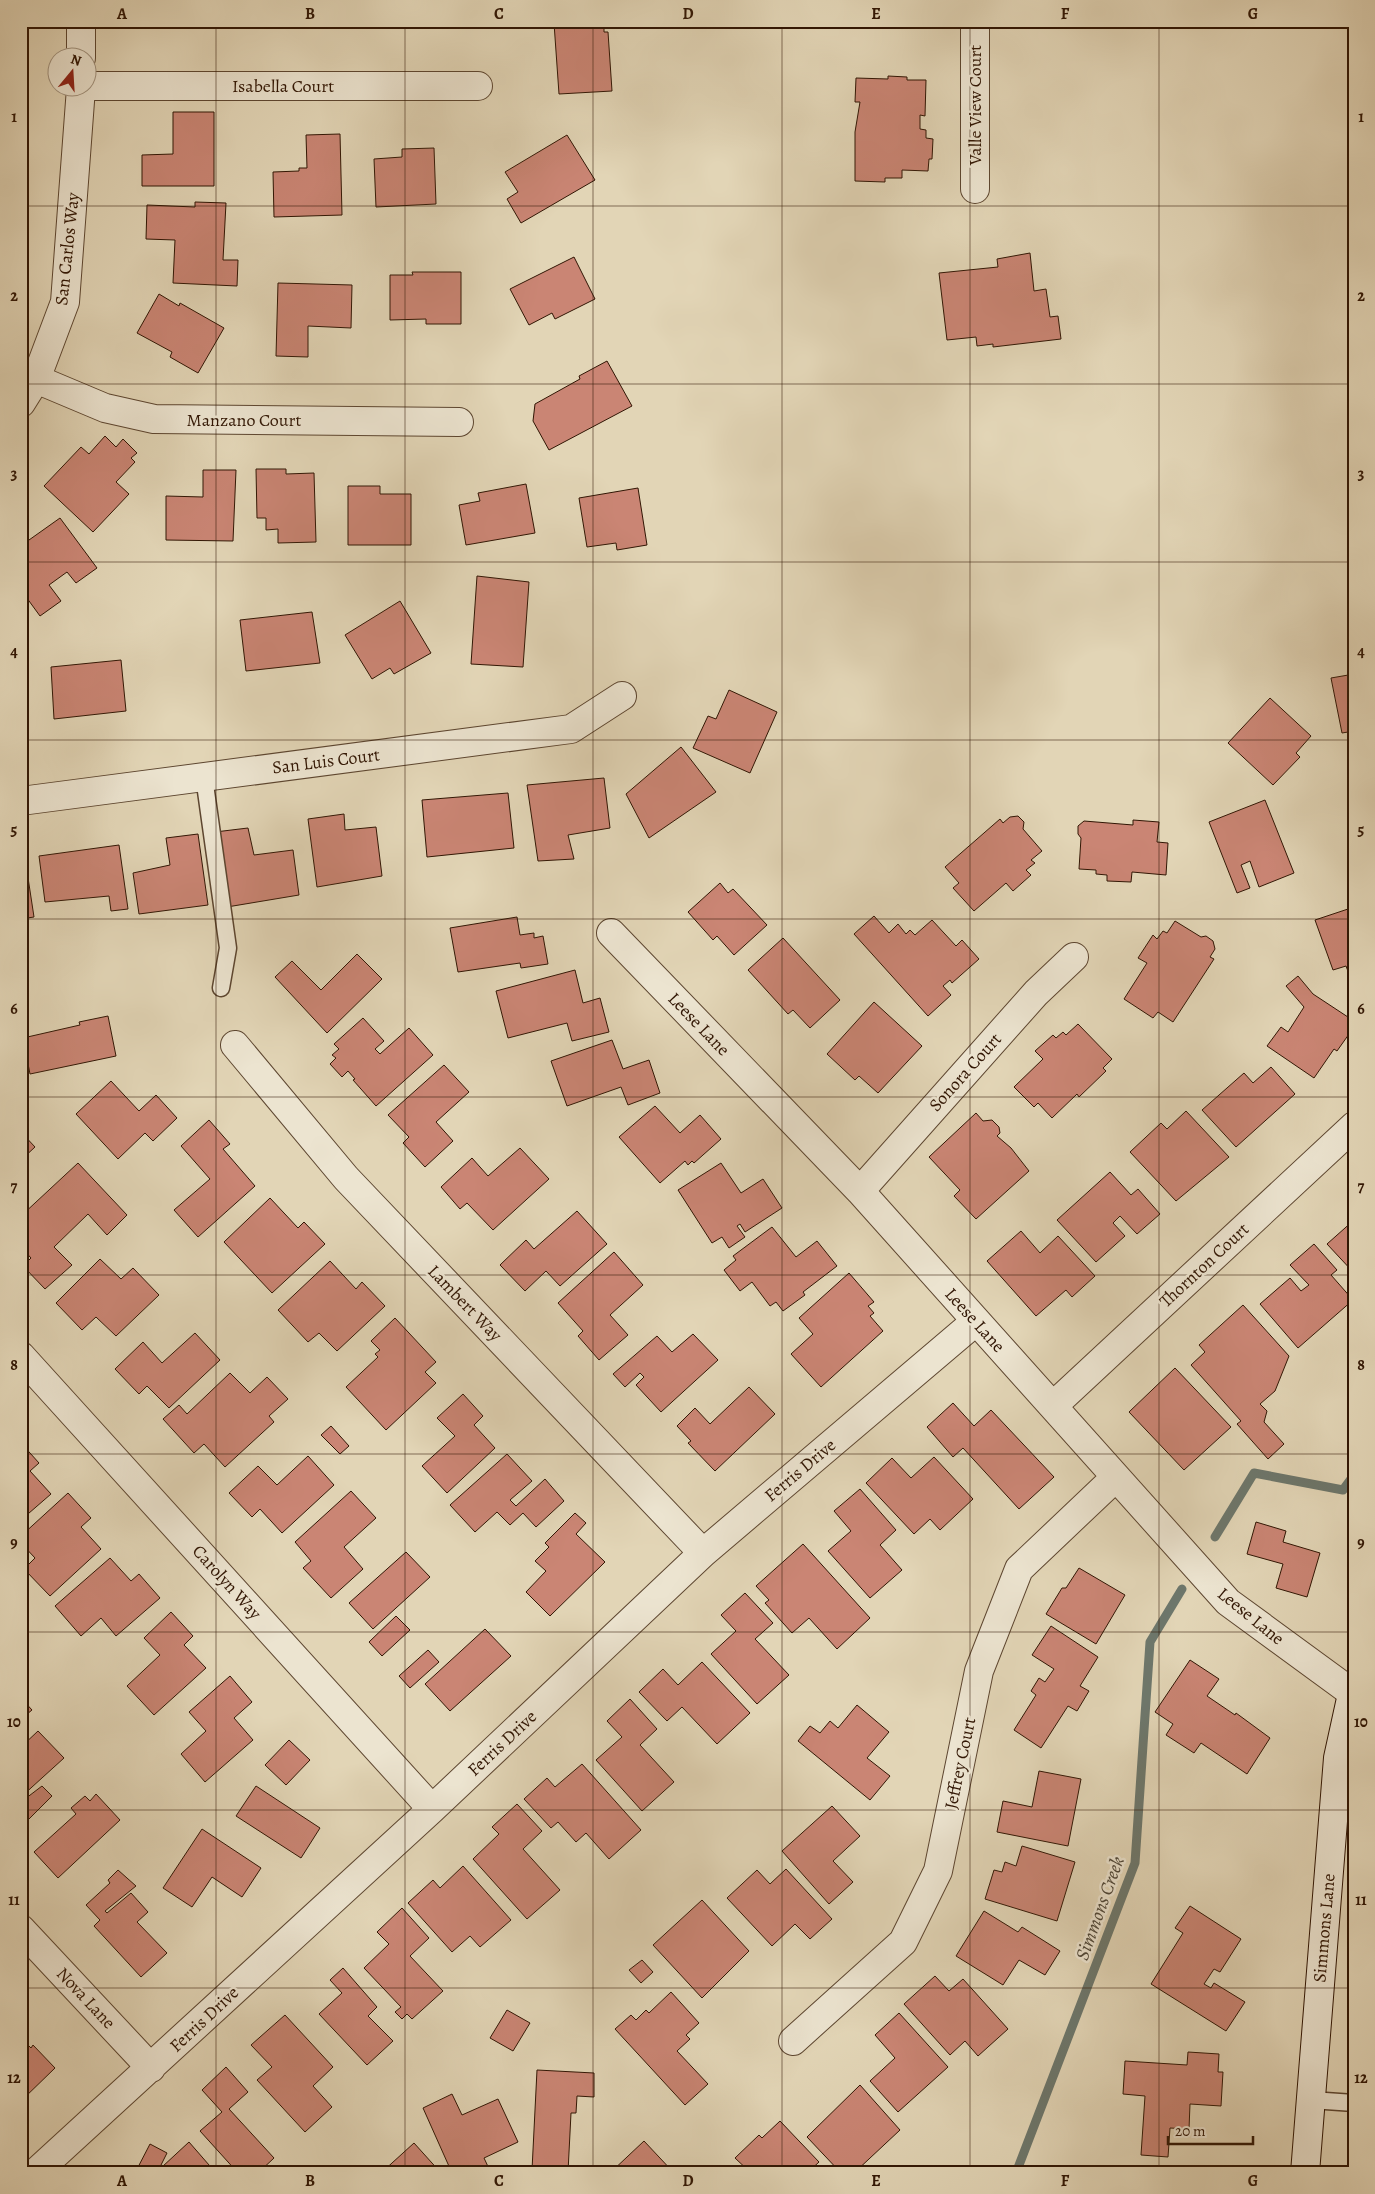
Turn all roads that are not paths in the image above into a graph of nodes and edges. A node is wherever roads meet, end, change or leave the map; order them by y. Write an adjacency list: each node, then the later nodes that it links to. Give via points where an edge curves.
1 (81, 21): 3 (street)
2 (975, 21): 7 (street, Valle View Court)
3 (81, 48)
4 (98, 86): 5 (street, Isabella Court)
5 (478, 86)
6 (80, 98): 8 (street, San Carlos Way, via 65,302)
7 (975, 189)
8 (36, 379): 9 (street, San Carlos Way); 10 (street, Manzano Court, via 105,408 154,419)
9 (21, 403)
10 (459, 422)
11 (622, 696): 12 (street, San Luis Court, via 571,729)
12 (204, 777): 13 (street, San Luis Court); 16 (lane, via 228,948)
13 (21, 801)
14 (611, 933): 19 (street, Leese Lane)
15 (1074, 957): 19 (street, Sonora Court, via 1036,992)
16 (222, 988)
17 (235, 1045): 24 (street, Lambert Way, via 346,1178)
18 (1354, 1126): 22 (street, Thornton Court)
19 (860, 1191): 20 (street, Leese Lane)
20 (975, 1322): 22 (street, Leese Lane); 24 (street, Ferris Drive)
21 (21, 1356): 27 (street, Carolyn Way)
22 (1054, 1405): 23 (street, Leese Lane)
23 (1116, 1477): 25 (street, Leese Lane, via 1228,1602); 29 (street, Jeffrey Court, via 1020,1569 979,1671 938,1872 903,1942)
24 (703, 1553): 27 (street, Ferris Drive)
25 (1352, 1689): 26 (street, Simmons Lane)
26 (1346, 1759): 31 (street, Simmons Lane)
27 (432, 1809): 30 (street, Ferris Drive)
28 (21, 1929): 30 (street, Nova Lane)
29 (793, 2041)
30 (151, 2068): 33 (street, Ferris Drive)
31 (1310, 2100): 32 (lane); 34 (street, Simmons Lane)
32 (1354, 2103)
33 (35, 2173)
34 (1305, 2173)

